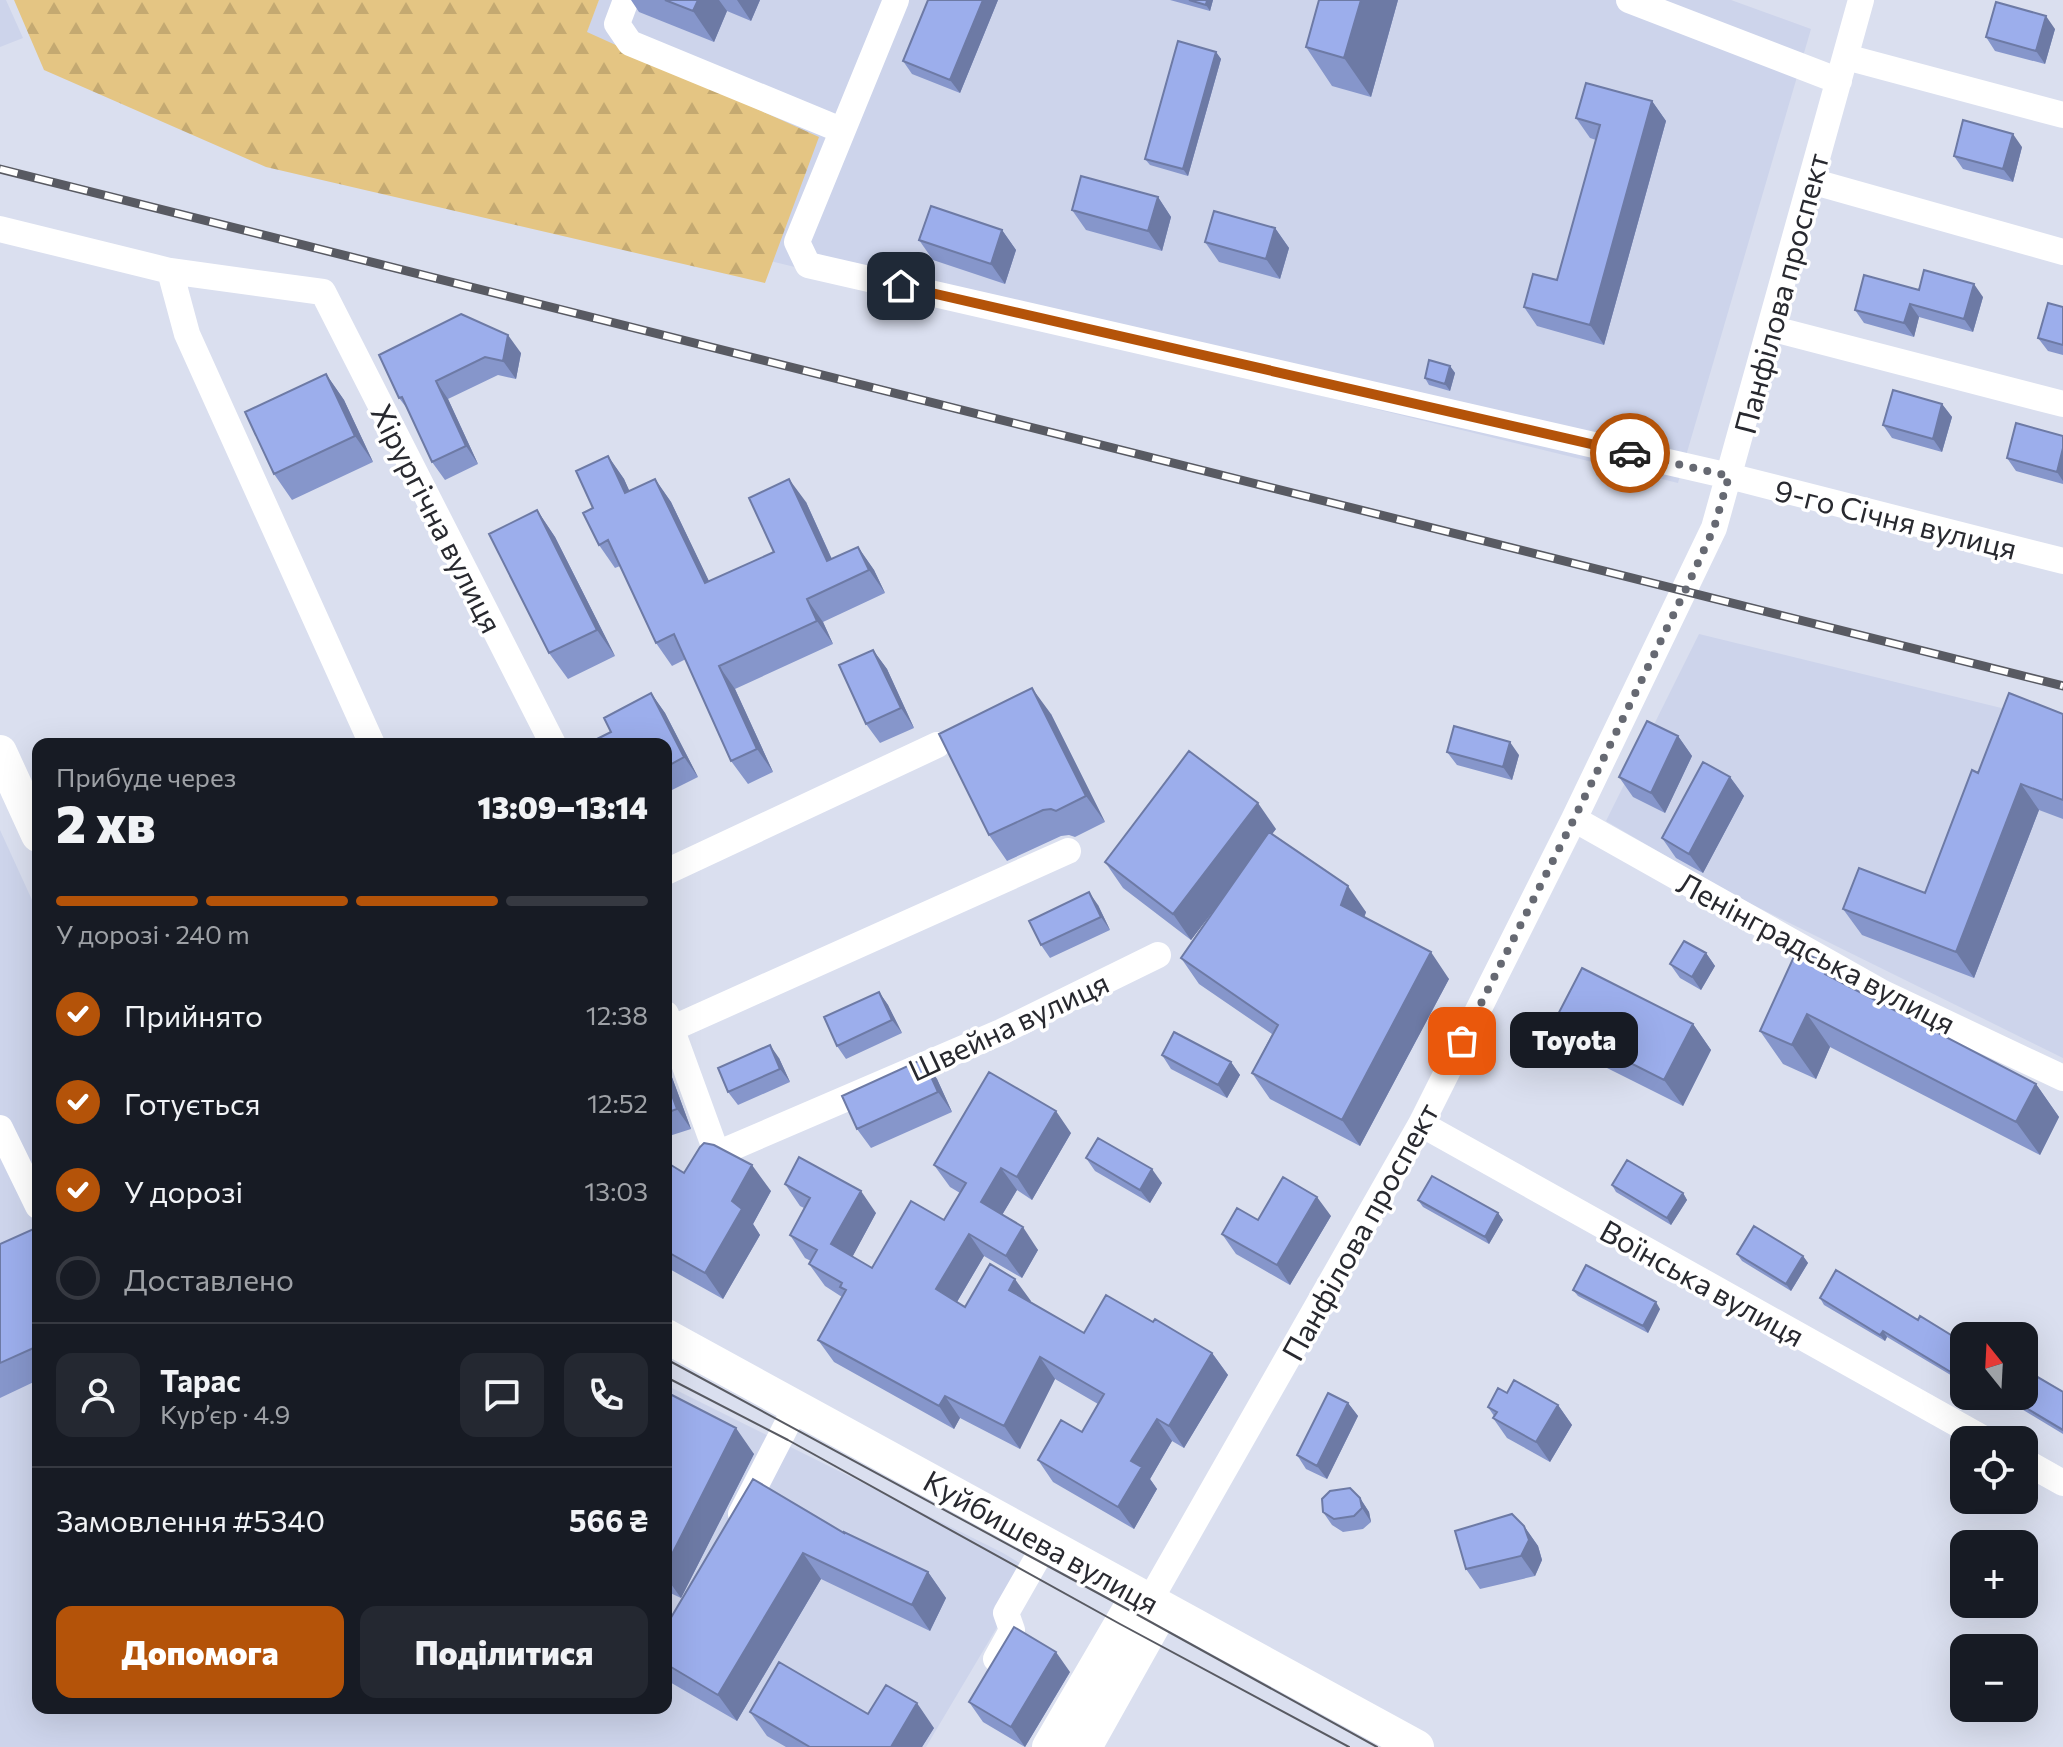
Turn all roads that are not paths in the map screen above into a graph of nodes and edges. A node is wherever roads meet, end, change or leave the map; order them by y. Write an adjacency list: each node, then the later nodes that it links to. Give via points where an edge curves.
1 (626, 0): 7 (street, via 617,24 630,43)
2 (896, 0): 7 (street)
3 (1629, 0): 5 (street)
4 (1861, 0): 5 (street, Панфілова проспект)
5 (1842, 69): 6 (street); 8 (street, Панфілова проспект)
6 (2063, 115)
7 (841, 130): 14 (street, 9-го Січня вулиця, via 797,242 808,265)
8 (1811, 181): 10 (street); 12 (street, Панфілова проспект)
9 (0, 229): 11 (street)
10 (2063, 252)
11 (170, 271): 16 (street, via 187,334); 17 (street, Хірургічна вулиця, via 323,292)
12 (1770, 328): 13 (street); 14 (street, Панфілова проспект)
13 (2063, 404)
14 (1729, 476): 15 (street, 9-го Січня вулиця); 20 (street, Панфілова проспект, via 1714,528)
15 (2063, 561)
16 (369, 738)
17 (550, 738)
18 (937, 745): 23 (street)
19 (0, 752): 21 (main road)
20 (1574, 819): 27 (street, Ленінградська вулиця, via 1883,993); 28 (street, Панфілова проспект)
21 (32, 822)
22 (1068, 851): 25 (street, Швейна вулиця)
23 (672, 869)
24 (1158, 955): 26 (street, Швейна вулиця, via 1001,1032 717,1154)
25 (672, 1019)
26 (672, 1032)
27 (2063, 1078)
28 (1421, 1124): 33 (street, Воїнська вулиця); 38 (street, Панфілова проспект)
29 (0, 1128): 30 (street)
30 (32, 1194)
31 (672, 1339): 32 (main road, Куйбишева вулиця)
32 (796, 1407): 36 (street); 37 (main road, Куйбишева вулиця)
33 (1961, 1426)
34 (2038, 1469): 35 (street)
35 (2063, 1483)
36 (731, 1534)
37 (1046, 1543): 38 (main road, Куйбишева вулиця); 39 (street, via 1006,1613 1012,1630)
38 (1139, 1605): 40 (main road, Панфілова проспект); 41 (main road, via 1154,1624); 42 (main road, Куйбишева вулиця)
39 (985, 1680)
40 (1049, 1747)
41 (1085, 1747)
42 (1417, 1747)

